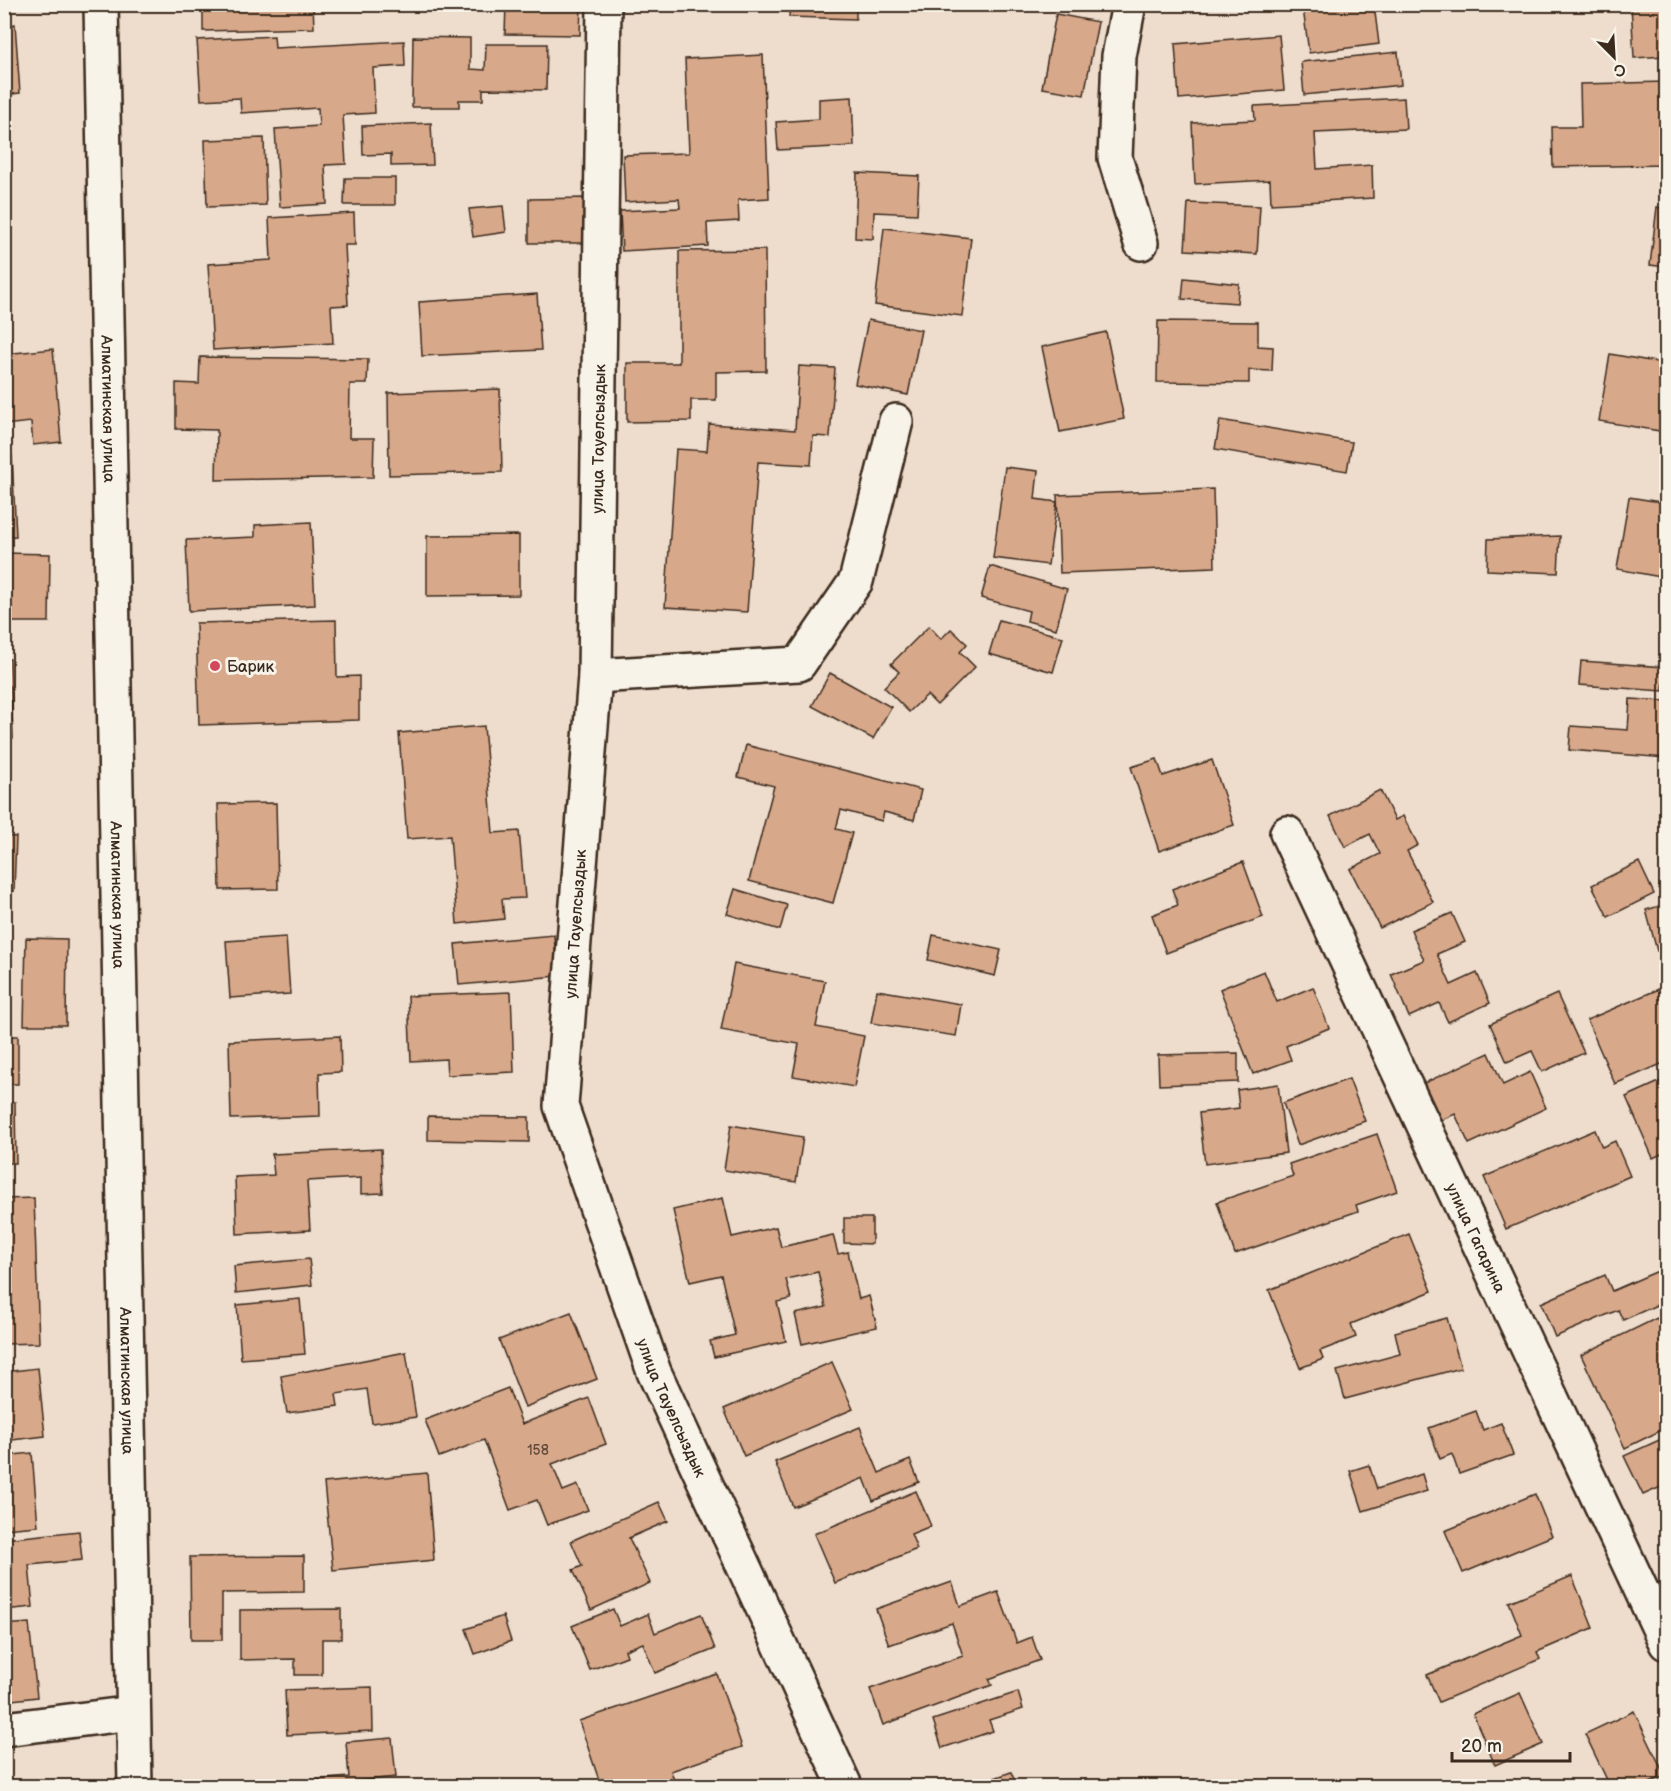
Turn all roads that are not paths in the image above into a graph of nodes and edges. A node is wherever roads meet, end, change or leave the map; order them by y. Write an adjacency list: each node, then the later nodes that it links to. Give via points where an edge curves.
1 (101, 4): 9 (street, Алматинская улица)
2 (604, 4): 6 (street, улица Тауелсыздык)
3 (1130, 4): 4 (street, via 1119,56 1115,158)
4 (1141, 243)
5 (896, 421): 6 (street, via 856,581 799,664)
6 (595, 676): 12 (street, улица Тауелсыздык, via 561,1106 654,1372)
7 (1287, 833): 8 (street, улица Гагарина)
8 (1666, 1643)
9 (133, 1713): 10 (street); 11 (street, Алматинская улица)
10 (4, 1729)
11 (135, 1786)
12 (845, 1786)

